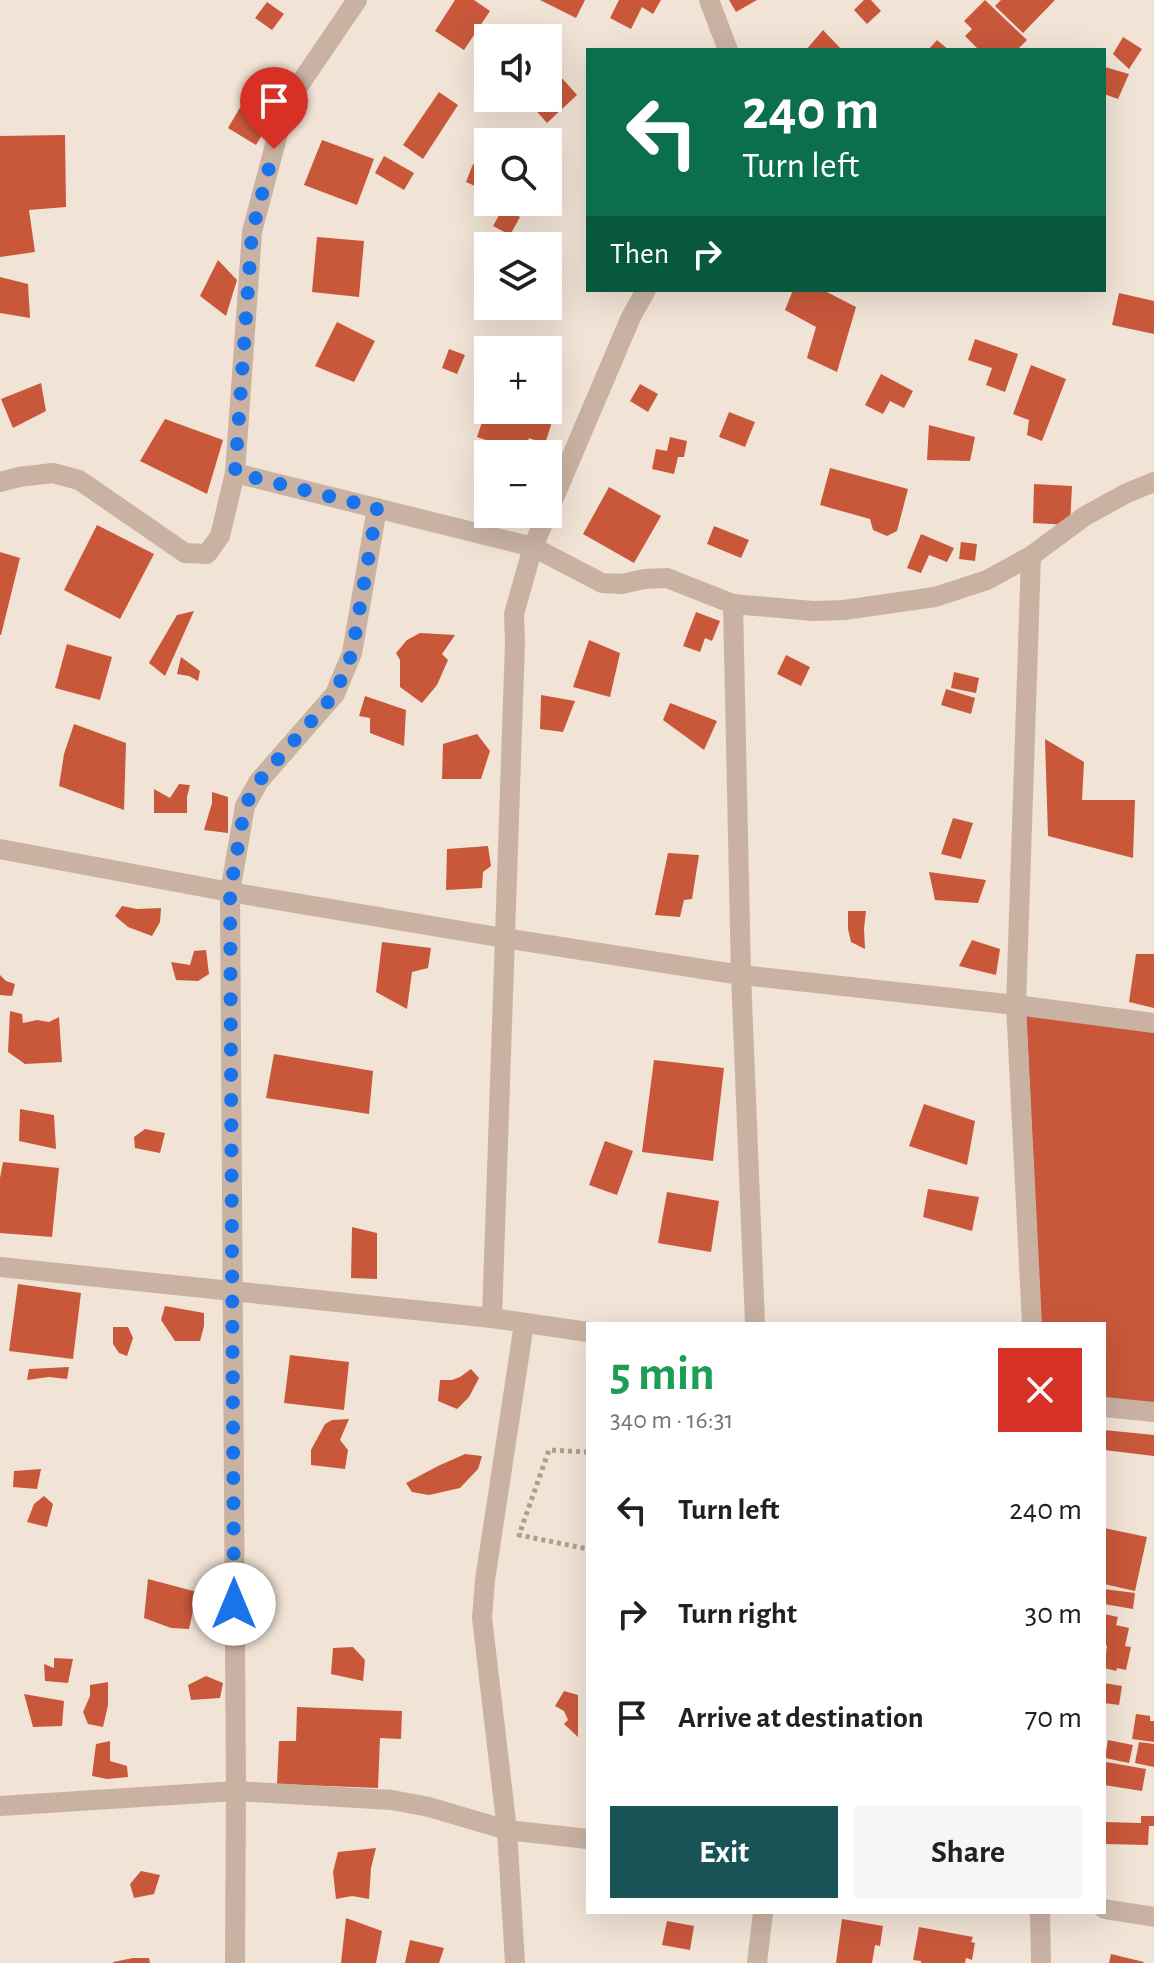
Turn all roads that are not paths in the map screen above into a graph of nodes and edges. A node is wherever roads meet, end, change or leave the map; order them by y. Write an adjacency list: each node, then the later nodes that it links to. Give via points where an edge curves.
1 (357, 0): 5 (street, via 291,97 252,232)
2 (709, 0): 3 (street)
3 (727, 48)
4 (645, 292): 6 (street)
5 (235, 473): 7 (street, via 220,536 207,554 185,553 79,480 53,473); 9 (street)
6 (562, 480)
7 (0, 482)
8 (1154, 482): 12 (street, via 1085,516)
9 (377, 508): 11 (street); 15 (street, via 352,653 335,694 259,781 245,806)
10 (541, 528): 11 (street)
11 (533, 547): 13 (street, via 602,583 667,578); 16 (street, via 514,614)
12 (1031, 556): 13 (street, via 987,580 935,597 844,610); 18 (street)
13 (733, 604): 17 (street)
14 (0, 849): 15 (street)
15 (230, 892): 16 (street); 21 (street)
16 (504, 938): 17 (street); 22 (street)
17 (741, 975): 18 (street); 23 (street)
18 (1016, 1005): 19 (street); 24 (street)
19 (1154, 1023)
20 (0, 1267): 21 (street)
21 (233, 1291): 22 (street); 29 (street)
22 (492, 1318): 25 (street)
23 (755, 1322)
24 (1032, 1322)
25 (524, 1324): 26 (street); 31 (street, via 482,1618)
26 (586, 1332)
27 (1106, 1407): 28 (street)
28 (1154, 1412)
29 (236, 1791): 30 (street); 31 (street, via 392,1800); 37 (street)
30 (0, 1806)
31 (507, 1830): 32 (street); 38 (street)
32 (586, 1839)
33 (1106, 1909): 36 (street)
34 (763, 1914): 39 (street)
35 (1040, 1914): 40 (street)
36 (1154, 1917)
37 (235, 1963)
38 (515, 1963)
39 (757, 1963)
40 (1041, 1963)

